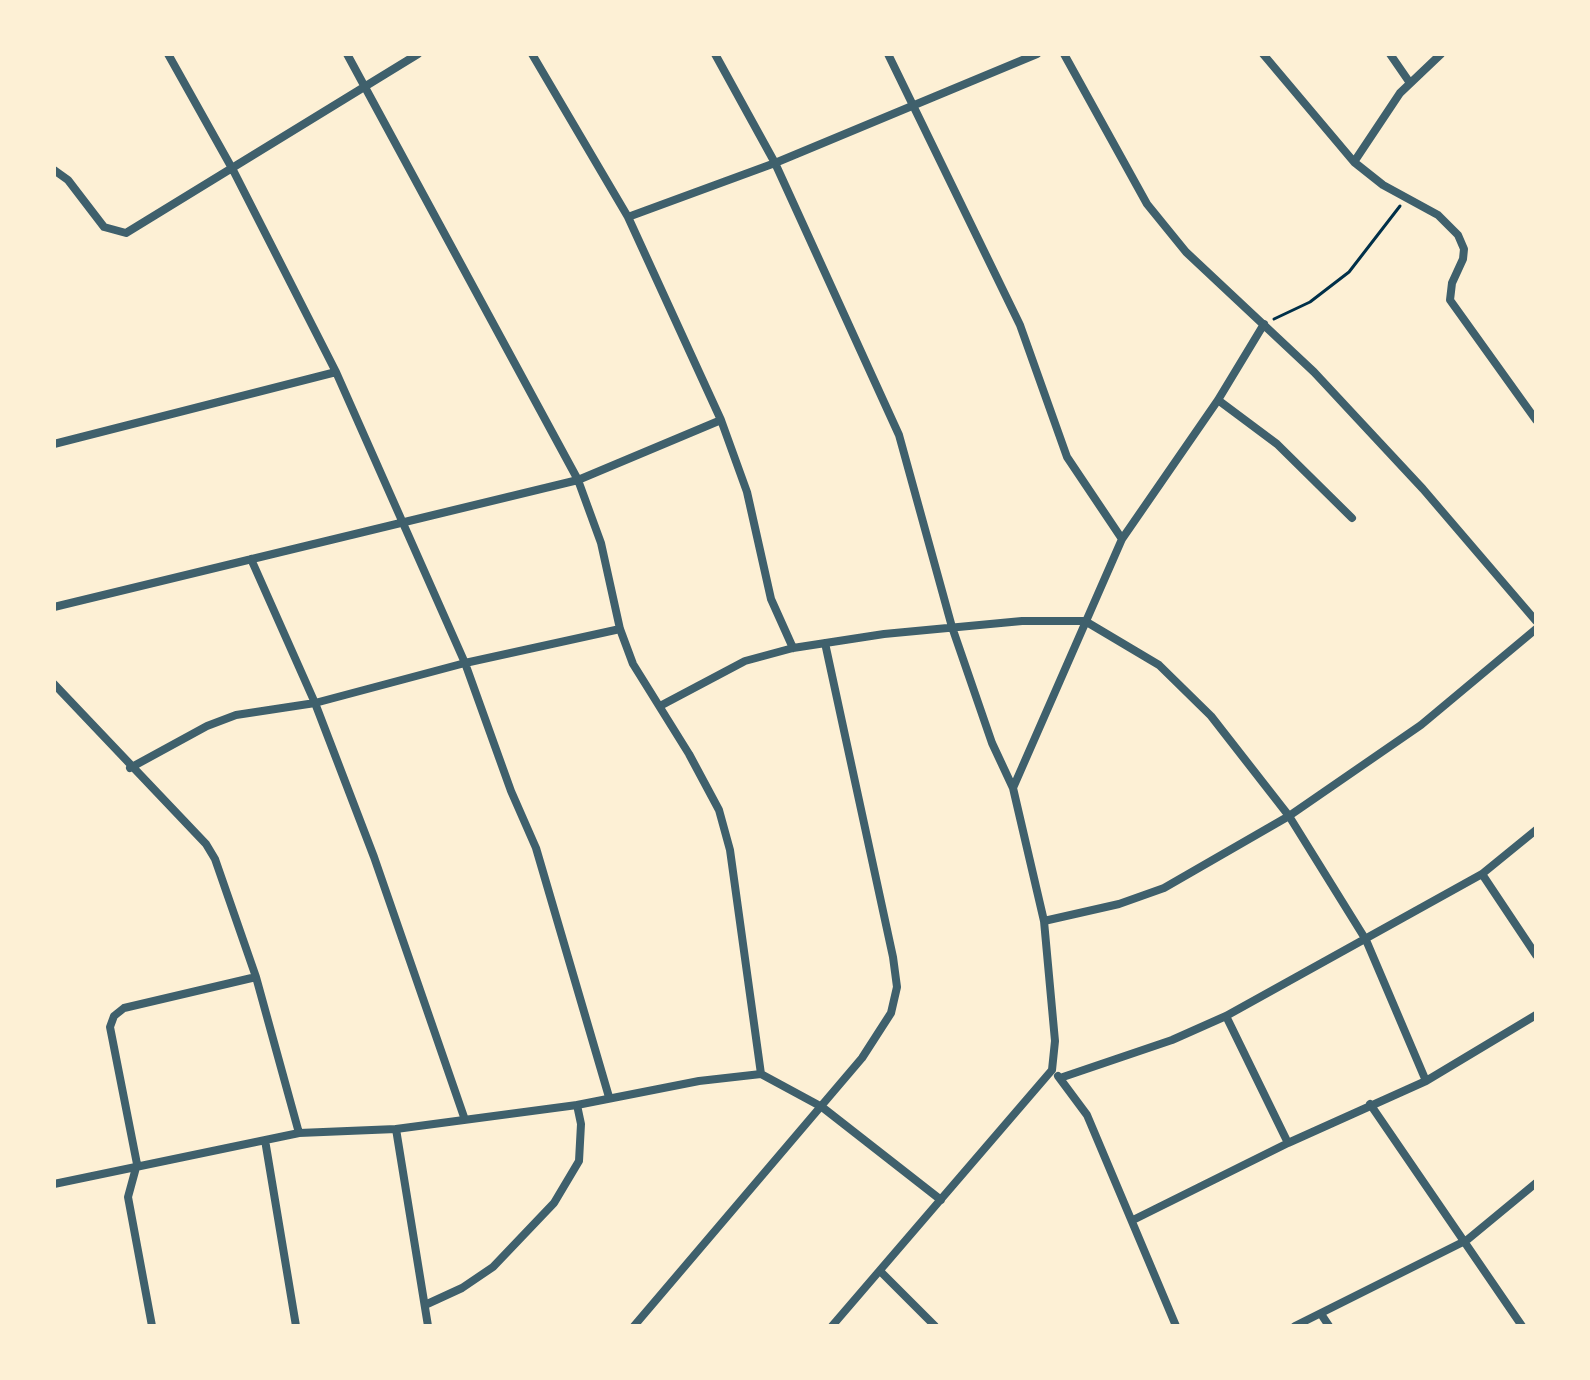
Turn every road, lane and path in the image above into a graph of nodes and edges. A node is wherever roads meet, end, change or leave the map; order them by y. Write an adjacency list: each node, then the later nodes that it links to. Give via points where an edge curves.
1 (168, 54): 18 (street)
2 (347, 54): 13 (street)
3 (418, 54): 13 (street)
4 (532, 54): 20 (street)
5 (715, 54): 16 (street)
6 (888, 54): 14 (street)
7 (1037, 54): 14 (street)
8 (1064, 54): 21 (street, via 1147,204 1186,252)
9 (1263, 54): 15 (street)
10 (1390, 54): 12 (street)
11 (1441, 54): 12 (street)
12 (1410, 83): 15 (street)
13 (366, 87): 18 (street); 27 (street)
14 (915, 107): 16 (street); 30 (street, via 1020,325 1067,457)
15 (1354, 162): 19 (street)
16 (775, 163): 20 (street); 35 (street, via 899,435)
17 (54, 170): 18 (street, via 104,227 126,233)
18 (233, 170): 22 (street)
19 (1406, 198): 21 (path, via 1349,272 1310,302); 25 (street, via 1438,215 1458,235 1463,259 1450,300)
20 (628, 217): 24 (street)
21 (1264, 324): 23 (street); 34 (street, via 1423,489)
22 (336, 372): 26 (street); 29 (street)
23 (1218, 400): 28 (street, via 1277,444); 30 (street)
24 (721, 420): 27 (street); 39 (street, via 747,492 771,599)
25 (1536, 420)
26 (54, 444)
27 (578, 480): 29 (street); 36 (street, via 601,543)
28 (1352, 518)
29 (405, 521): 31 (street); 40 (street)
30 (1122, 539): 33 (street)
31 (251, 559): 32 (street); 42 (street)
32 (54, 607)
33 (1085, 621): 35 (street); 45 (street); 46 (street, via 1159,665 1211,716)
34 (1536, 621)
35 (952, 627): 38 (street); 45 (street)
36 (620, 629): 40 (street); 43 (street, via 633,664)
37 (1536, 629): 46 (street, via 1421,725)
38 (825, 643): 39 (street); 62 (street, via 897,987 891,1013)
39 (793, 648): 43 (street, via 745,661)
40 (465, 663): 42 (street); 59 (street, via 536,848)
41 (54, 684): 44 (street)
42 (315, 703): 44 (street, via 236,715); 63 (street)
43 (660, 706): 56 (street, via 719,810 730,850)
44 (130, 768): 52 (street, via 206,844)
45 (1013, 788): 49 (street)
46 (1289, 816): 49 (street, via 1164,888); 50 (street)
47 (1536, 830): 48 (street)
48 (1482, 874): 50 (street); 51 (street)
49 (1044, 921): 55 (street, via 1055,1041)
50 (1366, 940): 54 (street); 58 (street)
51 (1536, 955)
52 (256, 977): 65 (street); 68 (street, via 124,1008 114,1016 113,1053)
53 (1536, 1015): 58 (street)
54 (1226, 1016): 57 (street); 67 (street)
55 (1052, 1070): 57 (street); 71 (street)
56 (761, 1074): 59 (street); 62 (street)
57 (1060, 1078): 72 (street, via 1087,1115)
58 (1426, 1081): 60 (street)
59 (609, 1097): 61 (street)
60 (1370, 1104): 67 (street); 73 (street)
61 (577, 1105): 63 (street); 75 (street, via 579,1161 554,1203 493,1267)
62 (822, 1107): 71 (street); 80 (street)
63 (464, 1117): 64 (street)
64 (396, 1129): 65 (street); 75 (street)
65 (299, 1133): 66 (street)
66 (265, 1140): 68 (street); 78 (street)
67 (1288, 1143): 72 (street)
68 (137, 1164): 70 (street); 77 (street, via 128,1197)
69 (1536, 1183): 73 (street)
70 (54, 1184)
71 (941, 1200): 74 (street)
72 (1133, 1220): 83 (street)
73 (1467, 1240): 76 (street); 86 (street)
74 (880, 1271): 81 (street); 82 (street)
75 (425, 1305): 79 (street)
76 (1321, 1314): 84 (street); 85 (street)
77 (152, 1326)
78 (296, 1326)
79 (428, 1326)
80 (634, 1326)
81 (832, 1326)
82 (935, 1326)
83 (1176, 1326)
84 (1295, 1326)
85 (1329, 1326)
86 (1522, 1326)

